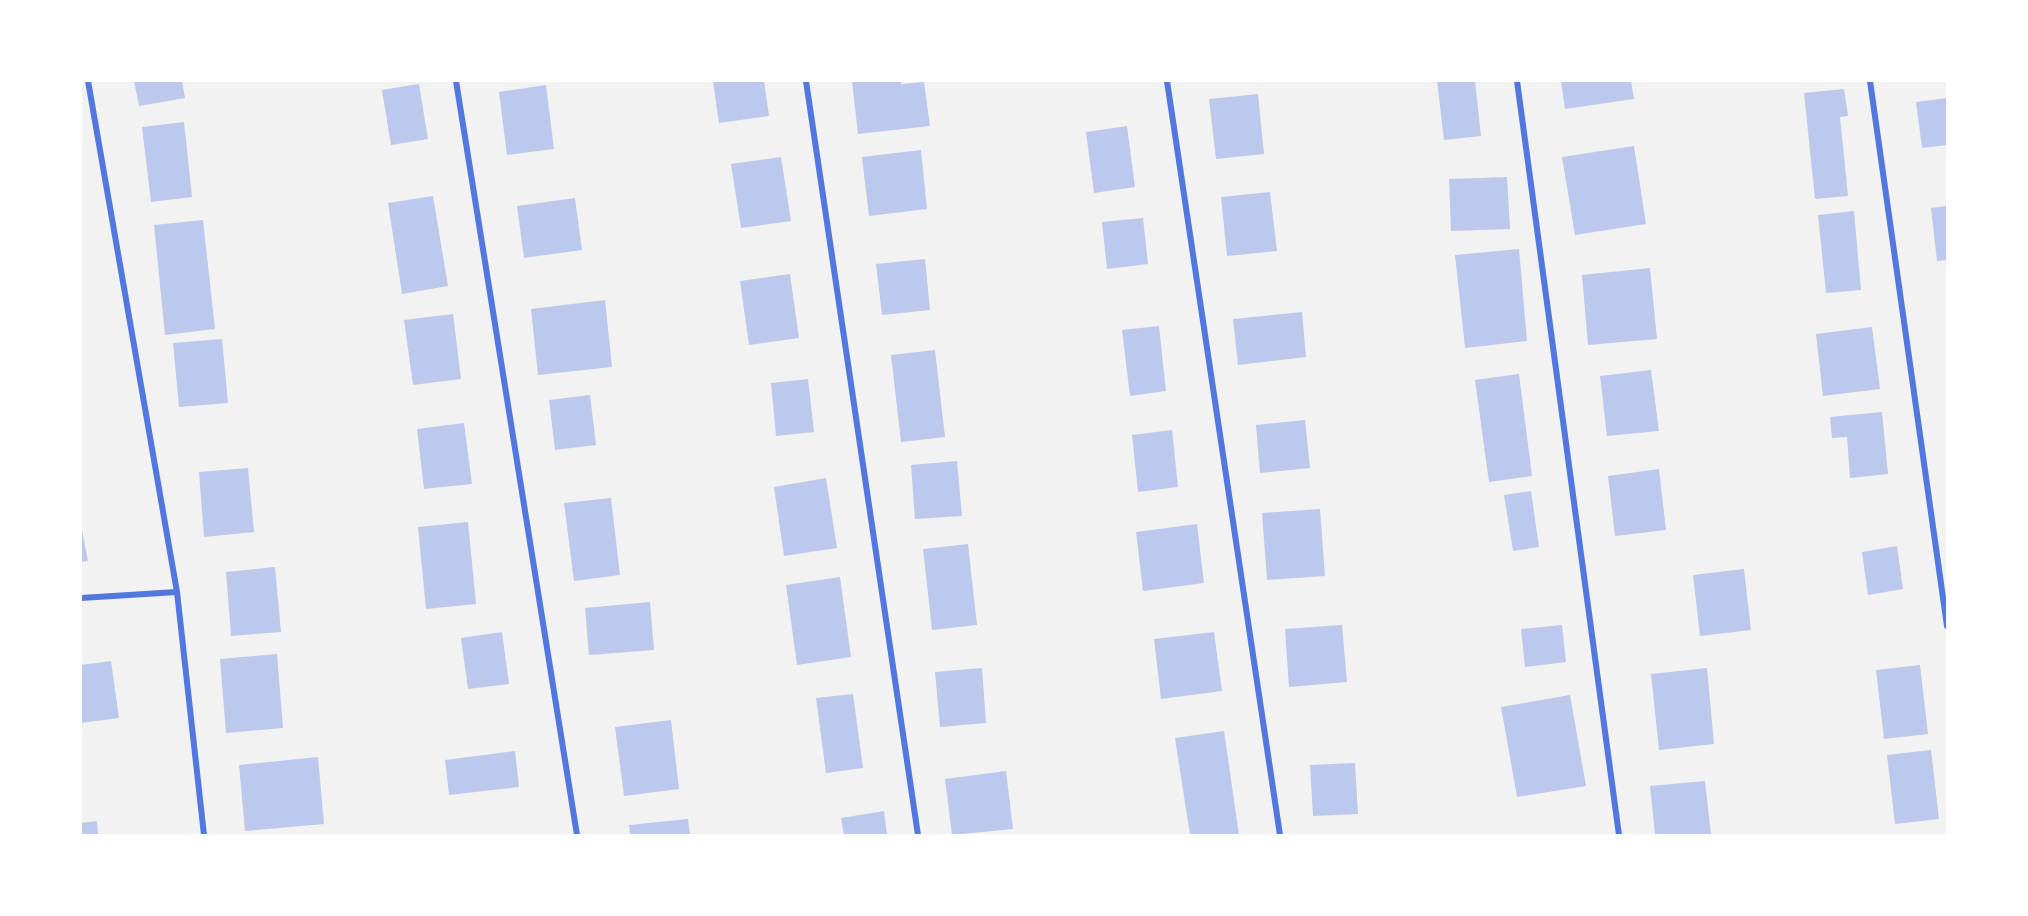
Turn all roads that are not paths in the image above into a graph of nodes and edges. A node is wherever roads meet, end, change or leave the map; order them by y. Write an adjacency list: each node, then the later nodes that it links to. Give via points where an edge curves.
1 (88, 81): 7 (street)
2 (456, 81): 11 (street)
3 (806, 81): 12 (street)
4 (1167, 81): 13 (street)
5 (1517, 81): 14 (street)
6 (1870, 81): 9 (street)
7 (177, 592): 8 (street); 10 (street)
8 (81, 598)
9 (1947, 626)
10 (204, 835)
11 (577, 835)
12 (918, 835)
13 (1280, 835)
14 (1618, 835)

